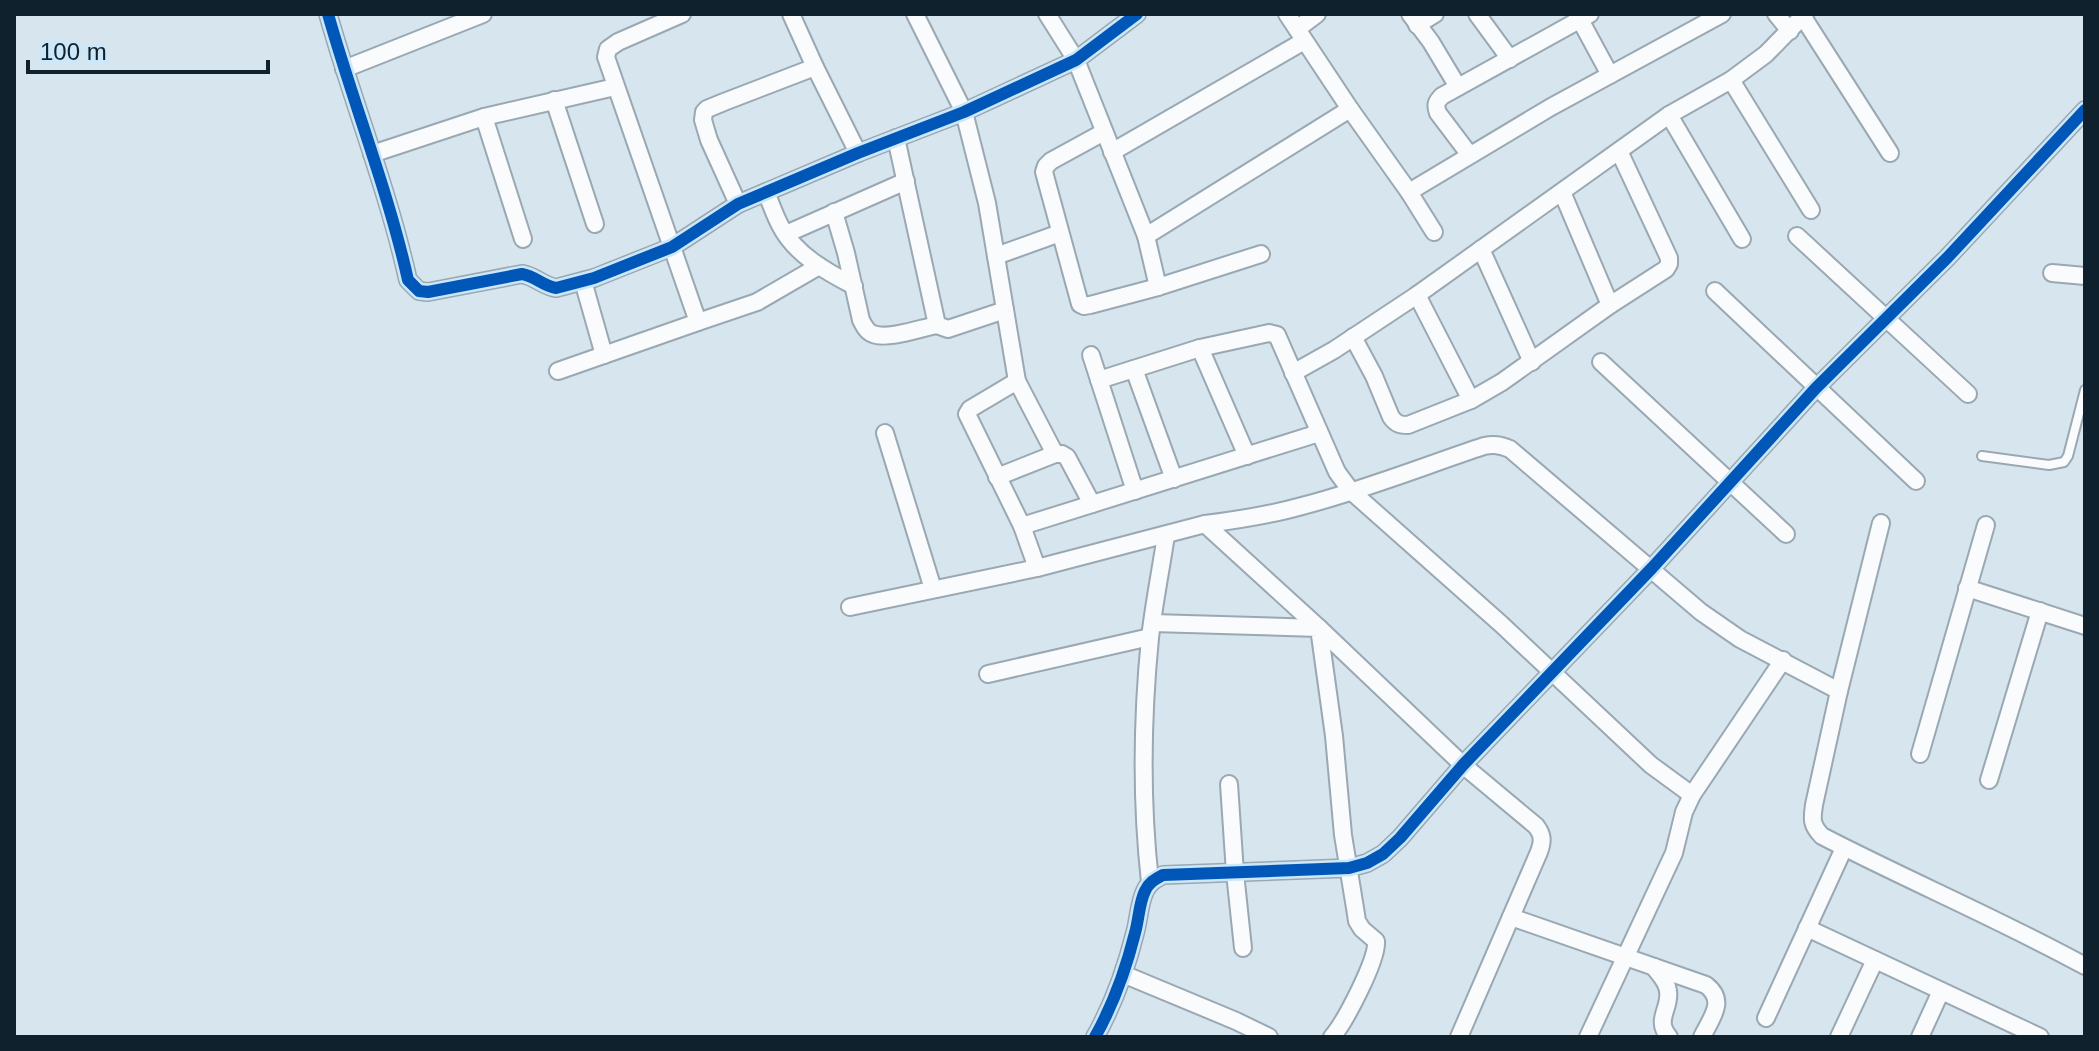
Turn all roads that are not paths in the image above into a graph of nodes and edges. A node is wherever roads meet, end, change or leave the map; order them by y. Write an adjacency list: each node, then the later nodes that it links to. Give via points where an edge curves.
1 (328, 14): 23 (street)
2 (483, 14): 23 (street)
3 (682, 14): 16 (street)
4 (791, 14): 22 (street)
5 (915, 14): 31 (street)
6 (1047, 14): 21 (street)
7 (1137, 14): 21 (street)
8 (1287, 14): 19 (street)
9 (1317, 14): 19 (street)
10 (1435, 14): 17 (street)
11 (1477, 14): 20 (street)
12 (1722, 14): 24 (street)
13 (1776, 14): 18 (street)
14 (1804, 15): 18 (street); 39 (street)
15 (1583, 16): 20 (street); 24 (street)
16 (659, 18): 26 (street, via 608,49)
17 (1414, 19): 27 (street)
18 (1790, 31): 25 (street)
19 (1300, 35): 29 (street); 37 (street)
20 (1510, 59): 27 (street)
21 (1076, 60): 31 (street); 34 (street)
22 (815, 67): 38 (street); 46 (street, via 704,112 709,140)
23 (344, 69): 40 (street)
24 (1610, 75): 41 (street)
25 (1731, 80): 32 (street); 47 (street)
26 (615, 87): 28 (street); 57 (street)
27 (1458, 87): 41 (street, via 1436,101 1436,108)
28 (554, 100): 33 (street); 49 (street)
29 (1350, 109): 44 (street); 53 (street)
30 (2085, 110): 71 (street)
31 (964, 112): 35 (street); 60 (street)
32 (1669, 115): 36 (street); 56 (street)
33 (484, 117): 40 (street); 55 (street)
34 (1104, 132): 37 (street); 51 (street, via 1046,166)
35 (896, 138): 38 (street); 42 (street)
36 (1619, 151): 45 (street); 69 (street, via 1669,264)
37 (1112, 152): 53 (street)
38 (858, 153): 43 (street)
39 (1890, 153)
40 (372, 154): 64 (street, via 408,280 419,291 522,274 556,288)
41 (1469, 154): 44 (street)
42 (906, 181): 48 (street); 73 (street)
43 (766, 192): 46 (street); 52 (street)
44 (1409, 192): 50 (street)
45 (1562, 192): 58 (street); 69 (street)
46 (738, 204): 57 (street)
47 (1811, 210)
48 (834, 212): 52 (street); 65 (street)
49 (595, 224)
50 (1434, 232)
51 (1060, 233): 60 (street); 66 (street, via 1080,304)
52 (786, 234): 61 (street)
53 (1146, 236): 66 (street)
54 (1797, 236): 71 (street)
55 (523, 239)
56 (1742, 239)
57 (672, 247): 64 (street); 72 (street)
58 (1481, 249): 68 (street); 78 (street)
59 (1261, 254): 66 (street)
60 (996, 256): 70 (street)
61 (819, 266): 65 (street); 72 (street, via 757,302)
62 (2052, 273): 63 (street)
63 (2085, 276)
64 (583, 281): 76 (street)
65 (854, 286): 73 (street, via 861,320 872,334)
66 (1158, 287)
67 (1715, 291): 85 (street)
68 (1417, 295): 74 (street); 88 (street)
69 (1610, 305): 78 (street)
70 (1005, 310): 73 (street, via 948,329); 84 (street)
71 (1886, 318): 85 (street); 87 (street)
72 (698, 322): 76 (street)
73 (937, 325)
74 (1353, 337): 82 (street); 88 (street, via 1400,425)
75 (1200, 348): 80 (street); 82 (street, via 1273,333); 92 (street)
76 (604, 355): 81 (street)
77 (1091, 355): 83 (street)
78 (1532, 362): 88 (street)
79 (1601, 362): 97 (street)
80 (1134, 369): 83 (street); 95 (street)
81 (558, 371)
82 (1293, 373): 90 (street)
83 (1099, 380): 98 (street)
84 (1017, 381): 91 (street); 94 (street, via 967,414)
85 (1816, 388): 96 (street); 97 (street)
86 (2085, 390): 93 (lane, via 2064,462 2049,465)
87 (1968, 394)
88 (1471, 400)
89 (885, 433): 110 (street)
90 (1319, 433): 92 (street); 99 (street)
91 (1055, 454): 94 (street); 100 (street, via 1067,457)
92 (1247, 456): 95 (street)
93 (1982, 456)
94 (997, 477): 104 (street)
95 (1174, 479): 98 (street)
96 (1916, 481)
97 (1729, 482): 105 (street); 108 (street)
98 (1135, 491): 100 (street)
99 (1351, 491): 102 (street); 108 (street, via 1484,446 1501,445); 117 (street)
100 (1092, 504): 104 (street)
101 (1881, 523): 119 (street)
102 (1205, 524): 106 (street); 114 (street)
103 (1986, 525): 109 (street)
104 (1022, 526): 107 (street)
105 (1786, 534)
106 (1166, 535): 107 (street); 115 (street)
107 (1037, 568): 110 (street)
108 (1652, 568): 116 (street, via 1701,612); 117 (street)
109 (1967, 588): 112 (street); 120 (street)
110 (933, 589): 111 (street)
111 (850, 607)
112 (2040, 611): 113 (street); 122 (street)
113 (2085, 626)
114 (1319, 628): 115 (street); 121 (street); 126 (street)
115 (1151, 630): 118 (street); 128 (street, via 1143,774)
116 (1783, 660): 119 (street); 124 (street)
117 (1553, 672): 121 (street); 124 (street, via 1651,765)
118 (988, 674)
119 (1839, 691): 125 (street, via 1812,819 1822,836)
120 (1920, 754)
121 (1463, 765): 126 (street, via 1383,854); 129 (street, via 1541,832 1543,841)
122 (1989, 780)
123 (1229, 784): 127 (street)
124 (1692, 795): 132 (street, via 1674,853)
125 (1844, 848): 130 (street); 134 (street)
126 (1349, 868): 127 (street); 142 (street, via 1357,921 1377,947)
127 (1235, 873): 128 (street, via 1163,875); 131 (street)
128 (1150, 882): 136 (street)
129 (1511, 917): 132 (street); 143 (street)
130 (1807, 928): 133 (street); 138 (street)
131 (1243, 948)
132 (1625, 957): 135 (street); 144 (street)
133 (1875, 960): 137 (street); 147 (street)
134 (2085, 966)
135 (1654, 967): 145 (street, via 1667,985 1662,1024); 146 (street, via 1715,991 1716,1009)
136 (1123, 974): 140 (street); 141 (street)
137 (1941, 991): 139 (street); 148 (street)
138 (1766, 1018)
139 (2006, 1030): 149 (street)
140 (1095, 1037)
141 (1269, 1037)
142 (1332, 1037)
143 (1459, 1037)
144 (1588, 1037)
145 (1669, 1037)
146 (1702, 1037)
147 (1839, 1037)
148 (1920, 1037)
149 (2040, 1037)

